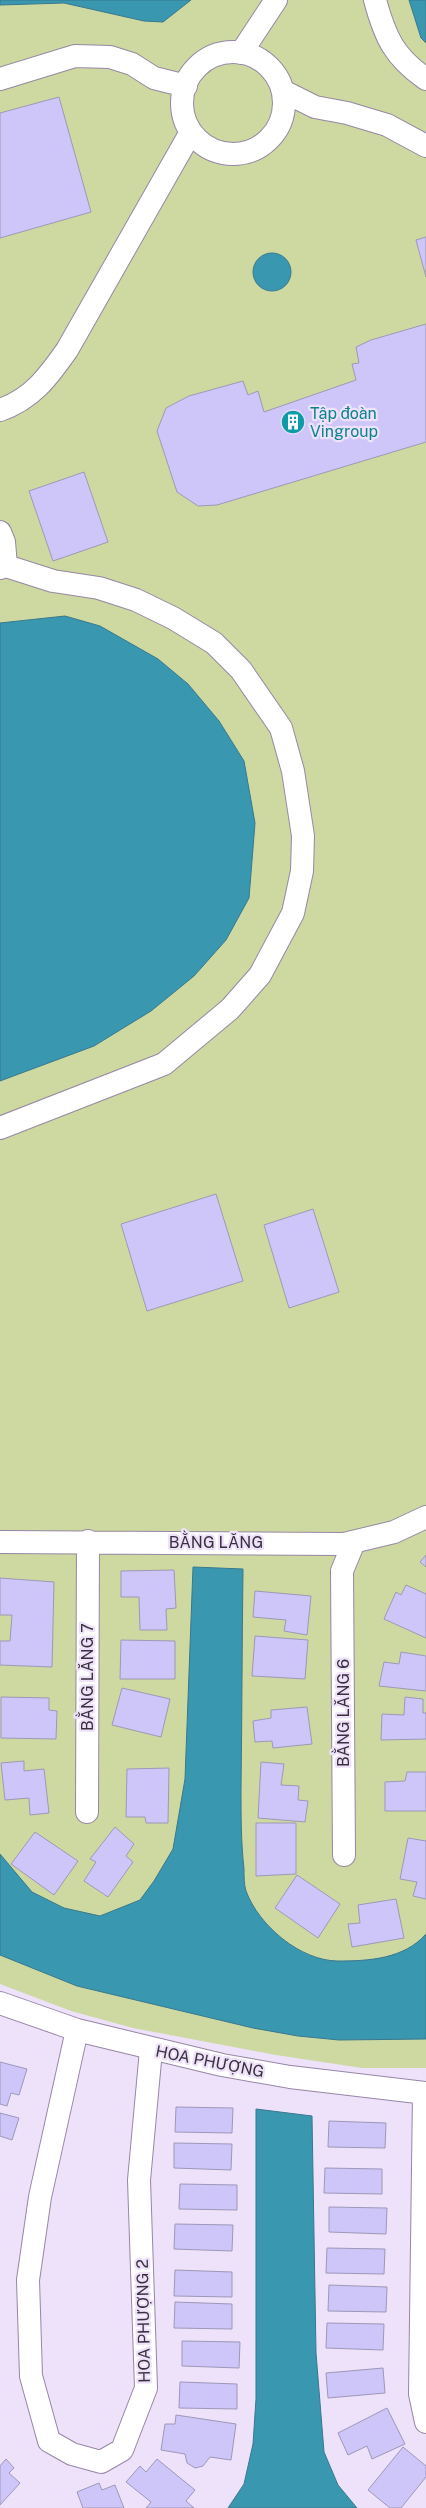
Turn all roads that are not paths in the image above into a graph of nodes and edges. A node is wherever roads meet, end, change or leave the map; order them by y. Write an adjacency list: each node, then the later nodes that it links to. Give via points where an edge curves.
1 (276, 0): 3 (street)
2 (375, 0): 5 (street, via 395,52 407,66)
3 (241, 53): 6 (street, via 214,56 202,63); 7 (street, via 268,66)
4 (0, 79): 6 (street, via 75,56 110,57 132,64 154,78)
5 (426, 79)
6 (186, 86): 8 (street, via 182,101 184,118)
7 (283, 91): 8 (street, via 284,108 279,126 269,140 254,150 220,153 204,145); 9 (street, via 315,107 387,125)
8 (191, 132): 10 (street, via 67,350 46,381 28,398)
9 (426, 146)
10 (0, 410)
11 (0, 532): 12 (street, via 4,542)
12 (3, 567): 13 (street, via 54,581 99,588 136,600 214,643 241,670 281,728 293,771 303,836 302,871 293,913 260,975 230,1009 164,1064)
13 (0, 1128)
14 (426, 1517): 17 (street, BẰNG LĂNG, via 394,1532)
15 (0, 1542): 16 (street, BẰNG LĂNG)
16 (88, 1542): 18 (street, BẰNG LĂNG); 20 (street, BẰNG LĂNG 7)
17 (354, 1542): 18 (street, BẰNG LĂNG); 19 (street)
18 (324, 1544): 19 (street)
19 (342, 1571): 21 (street, BẰNG LĂNG 6)
20 (87, 1812)
21 (344, 1855)
22 (0, 2003): 23 (street, HOA PHƯỢNG)
23 (77, 2030): 24 (street, HOA PHƯỢNG); 24 (street, HOA PHƯỢNG 2, via 40,2197 28,2280 31,2376 49,2441 72,2454 101,2462 122,2450 146,2388 139,2180)
24 (151, 2050): 25 (street, HOA PHƯỢNG, via 290,2077)
25 (425, 2093): 26 (street, via 420,2394)
26 (426, 2422)

